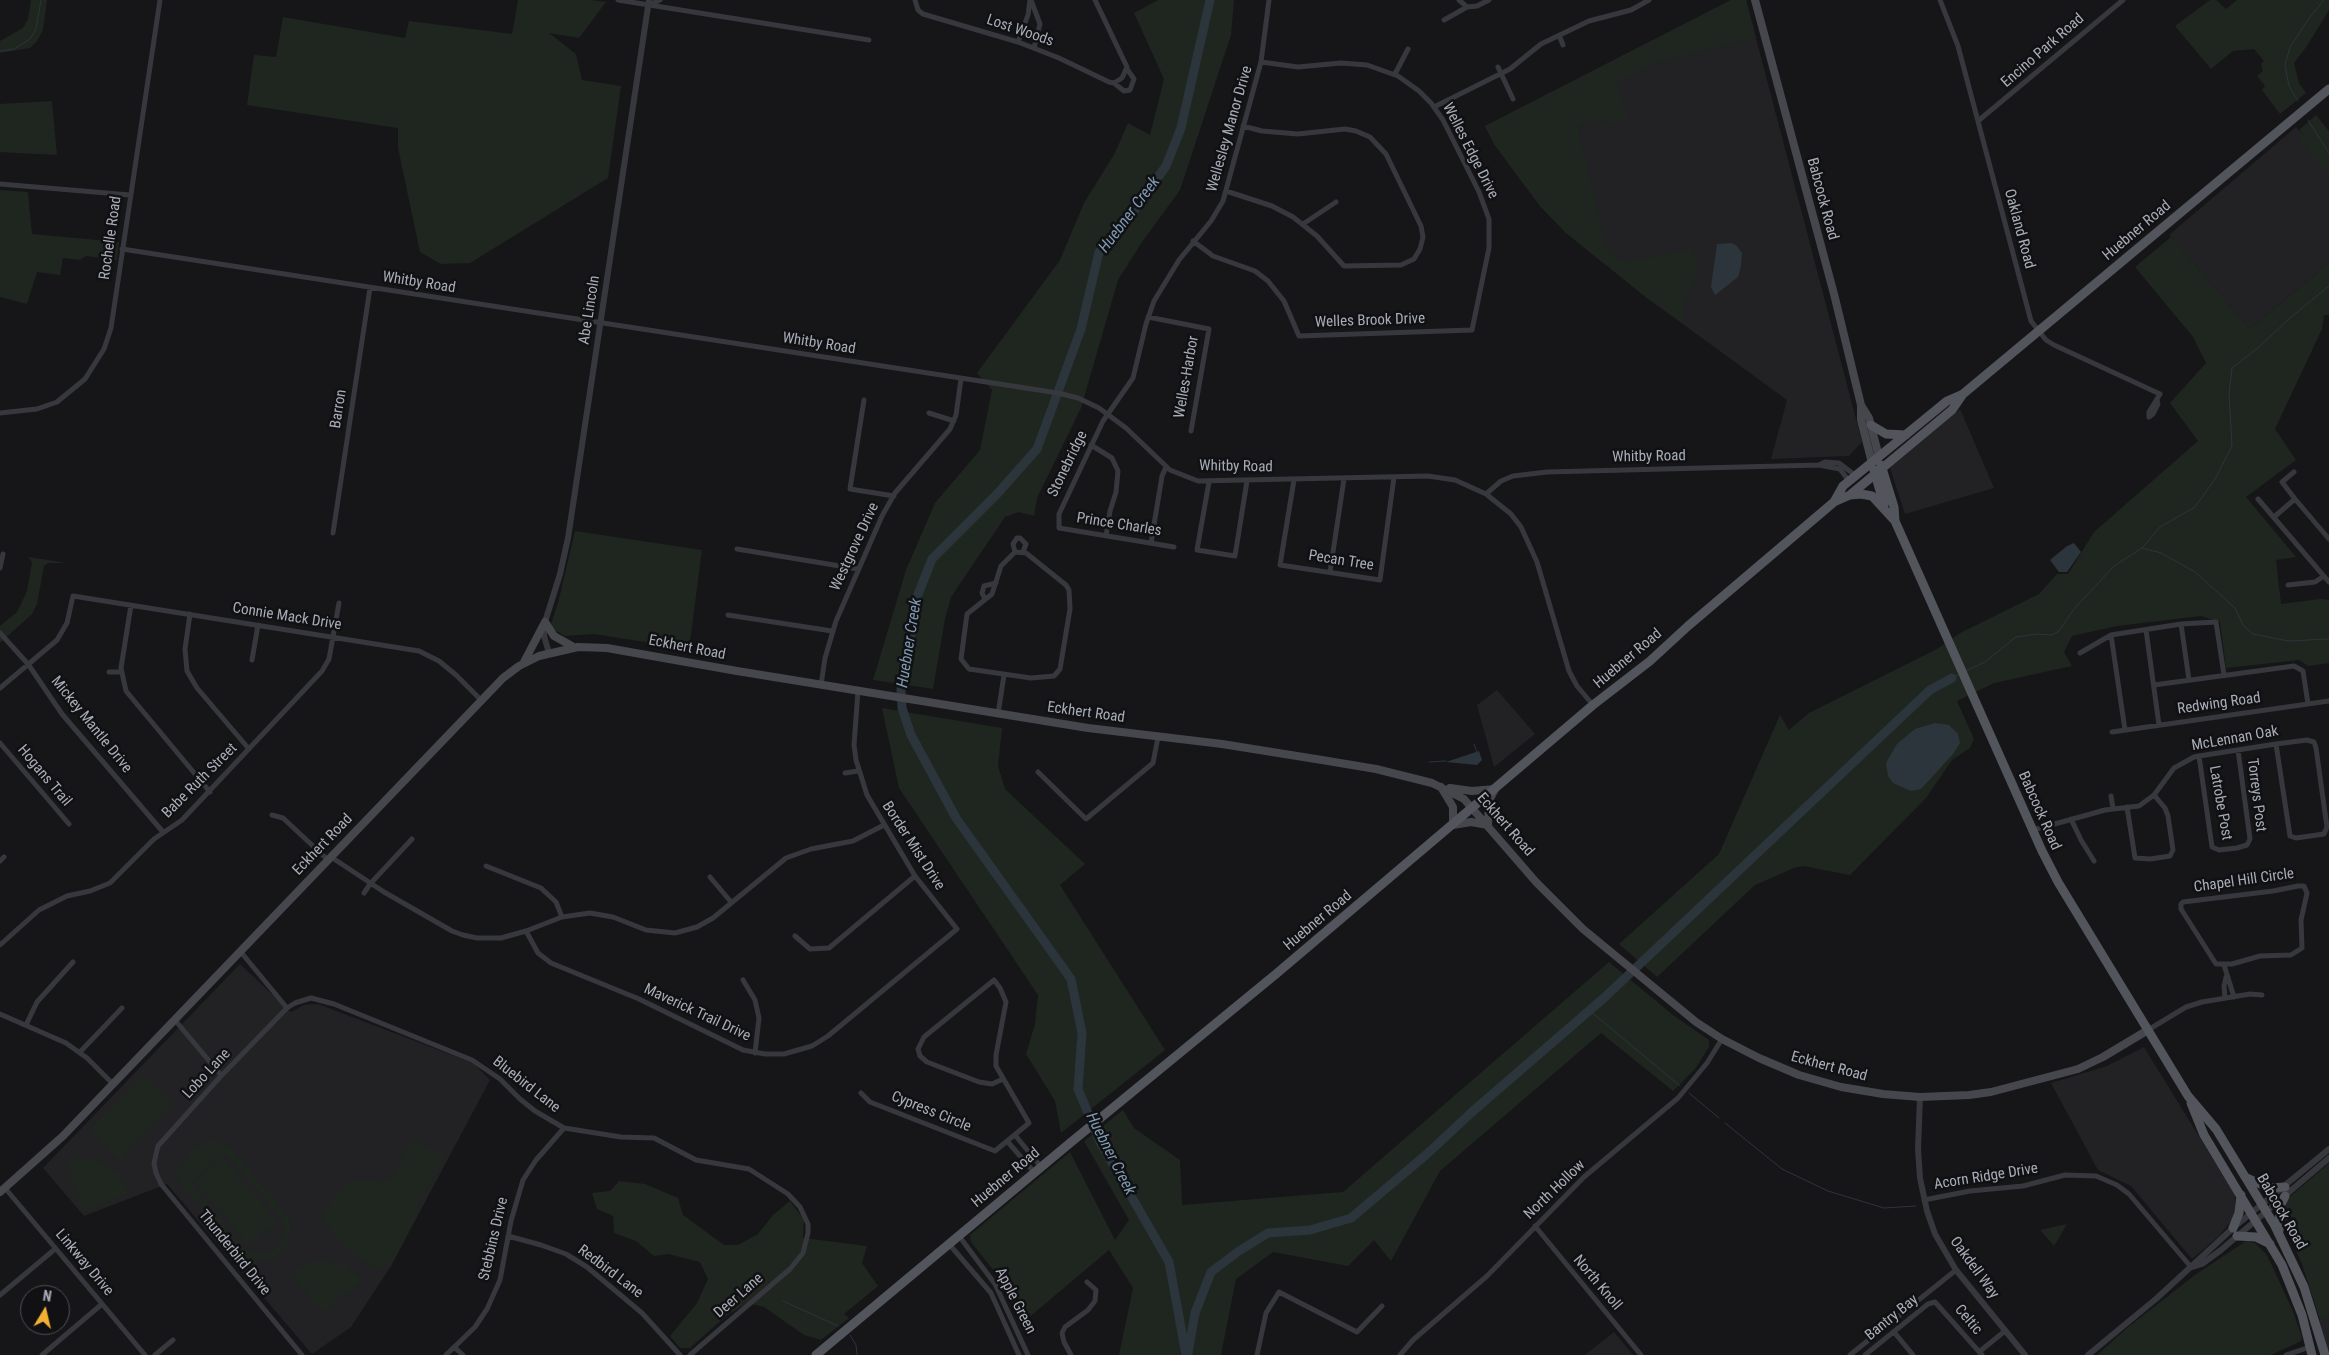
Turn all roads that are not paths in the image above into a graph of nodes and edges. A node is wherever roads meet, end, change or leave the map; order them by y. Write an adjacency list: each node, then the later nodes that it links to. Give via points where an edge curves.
1 (160, 0): 36 (street, Rochelle Road)
2 (618, 0): 14 (street)
3 (660, 0): 14 (street)
4 (915, 0): 19 (street, Lost Woods, via 916,7 925,15)
5 (1030, 0): 19 (street); 21 (street, via 1040,24)
6 (1095, 0): 25 (street)
7 (1269, 0): 23 (street, Wellesley Manor Drive)
8 (1459, 0): 15 (street)
9 (1489, 0): 15 (street)
10 (1649, 0): 17 (street, via 1625,13 1589,21)
11 (1755, 0): 50 (main road, Babcock Road)
12 (1940, 0): 32 (street, Oakland Road, via 1958,46)
13 (2123, 0): 32 (street, Encino Park Road)
14 (649, 3): 18 (street); 43 (street, Abe Lincoln)
15 (1467, 7): 16 (street)
16 (1444, 20)
17 (1559, 35): 20 (street); 27 (street, via 1536,47)
18 (869, 40)
19 (1018, 42): 21 (street, Lost Woods)
20 (1563, 45)
21 (1034, 48): 28 (street, Lost Woods)
22 (1408, 49): 26 (street)
23 (1262, 62): 26 (street, Welles Edge Drive, via 1298,68 1354,63); 33 (street, Wellesley Manor Drive)
24 (1498, 68): 27 (street)
25 (1127, 69): 28 (street, via 1122,78); 28 (street, Lost Woods, via 1132,74 1132,87 1124,90)
26 (1395, 74): 31 (street, Welles Edge Drive, via 1420,91)
27 (1501, 74): 30 (street); 31 (street)
28 (1114, 82)
29 (2329, 89): 45 (main road, Huebner Road)
30 (1513, 99)
31 (1434, 107): 44 (street, Welles Edge Drive, via 1479,192 1488,219 1489,248)
32 (1978, 121): 45 (street, Oakland Road, via 2030,318)
33 (1243, 126): 35 (street, Wellesley Manor Drive); 38 (street, via 1298,134 1350,130 1374,140 1386,154 1422,230 1420,249 1414,259 1400,265 1344,266)
34 (0, 184): 36 (street)
35 (1226, 191): 38 (street, via 1272,206); 39 (street, Wellesley Manor Drive, via 1214,216)
36 (130, 195): 40 (street, Rochelle Road)
37 (1336, 202): 38 (street)
38 (1303, 224)
39 (1193, 241): 42 (street, Wellesley Manor Drive, via 1161,287); 44 (street, Welles Brook Drive, via 1213,256 1247,268 1268,281 1284,301 1299,336)
40 (122, 249): 41 (street, Whitby Road); 52 (street, Rochelle Road, via 108,338 91,372 57,402 37,410)
41 (370, 288): 43 (street, Whitby Road); 81 (street, Barron)
42 (1148, 317): 53 (street, Wellesley Manor Drive, via 1133,378); 56 (street, Welles-Harbor, via 1209,329)
43 (600, 323): 46 (street, Whitby Road); 102 (street, Abe Lincoln, via 568,538)
44 (1472, 330)
45 (2038, 331): 47 (main road, Huebner Road); 49 (street, Oakland Road, via 2054,345 2160,394)
46 (961, 379): 53 (street, Whitby Road, via 1078,398); 54 (street, Westgrove Drive)
47 (1964, 394): 57 (main road, Huebner Road, via 1947,401); 62 (main road, Huebner Road, via 1952,410)
48 (864, 400): 73 (street, via 850,489)
49 (2157, 400)
50 (1861, 405): 55 (main road, Babcock Road); 60 (main road, Babcock Road, via 1861,420)
51 (929, 413): 54 (street)
52 (0, 414)
53 (1109, 415): 58 (street, Stonebridge); 61 (street, Whitby Road)
54 (954, 421): 73 (street, Westgrove Drive)
55 (1871, 425): 57 (main road, via 1886,434); 59 (main road, Babcock Road)
56 (1191, 431)
57 (1906, 435): 59 (main road, Huebner Road)
58 (1091, 445): 80 (street, Stonebridge, via 1061,508); 82 (street, via 1112,458 1118,471)
59 (1879, 457): 60 (main road, Huebner Road); 62 (main road, Babcock Road)
60 (1872, 463): 64 (main road, Babcock Road); 67 (main road, Huebner Road)
61 (1166, 467): 70 (street, Whitby Road, via 1184,477); 84 (street)
62 (1882, 468): 64 (main road, Huebner Road); 79 (main road, Babcock Road)
63 (2294, 472): 75 (street, via 2282,482)
64 (1875, 474): 72 (main road, Huebner Road); 77 (main road, Babcock Road)
65 (1394, 477): 66 (street, Whitby Road); 71 (street, Whitby Road, via 1444,478 1464,482); 92 (street, Pecan Tree, via 1380,580)
66 (1344, 479): 68 (street, Whitby Road); 92 (street)
67 (1852, 479): 71 (street, Whitby Road, via 1839,463 1826,462 1530,473 1506,478); 76 (main road, Huebner Road, via 1843,486)
68 (1294, 480): 69 (street, Whitby Road); 92 (street, Pecan Tree, via 1280,565)
69 (1247, 481): 70 (street, Whitby Road); 70 (street, via 1235,556 1197,550)
70 (1209, 482)
71 (1486, 494): 128 (street, Whitby Road, via 1516,520 1531,544 1569,671)
72 (1850, 495): 76 (main road, Huebner Road); 77 (main road, via 1872,496)
73 (894, 496): 91 (street, Westgrove Drive)
74 (2258, 498): 78 (street)
75 (2296, 499): 78 (street); 83 (street)
76 (1834, 502): 128 (main road, Huebner Road, via 1650,661)
77 (1886, 510): 79 (main road, Babcock Road)
78 (2274, 517): 93 (street)
79 (1895, 521): 156 (main road, Babcock Road)
80 (1059, 528): 82 (street, Prince Charles)
81 (334, 533)
82 (1106, 536): 84 (street, Prince Charles)
83 (2329, 539)
84 (1151, 543): 85 (street, Prince Charles)
85 (1174, 547)
86 (737, 548): 91 (street)
87 (1015, 552): 88 (street); 88 (street, via 1014,540 1020,538 1026,544); 94 (street, via 1002,563)
88 (1023, 552): 118 (street, via 1066,586 1070,609 1059,672 1038,678)
89 (3, 554): 90 (street)
90 (0, 568)
91 (858, 569): 106 (street, Westgrove Drive)
92 (1330, 572)
93 (2324, 576): 95 (street); 96 (street, via 2316,582)
94 (996, 582): 97 (street, via 992,594); 97 (street, via 984,586 982,593)
95 (2329, 582)
96 (2288, 585)
97 (985, 599): 118 (street, via 967,614 961,659 969,669)
98 (338, 603): 109 (street, Babe Ruth Street)
99 (131, 605): 100 (street, Connie Mack Drive); 114 (street, Connie Mack Drive, via 72,596 63,632); 117 (street)
100 (190, 614): 104 (street, Connie Mack Drive); 136 (street, via 185,657 191,680)
101 (728, 615): 106 (street)
102 (545, 622): 110 (main road, via 554,636); 111 (street, Abe Lincoln); 115 (main road)
103 (2181, 624): 105 (street); 119 (street, via 2216,622); 120 (street)
104 (258, 625): 109 (street, Connie Mack Drive); 113 (street)
105 (2146, 630): 108 (street); 122 (street)
106 (832, 631): 121 (street, Westgrove Drive)
107 (0, 633): 114 (street, Mickey Mantle Drive)
108 (2111, 635): 112 (street); 131 (street)
109 (333, 636): 125 (street, Connie Mack Drive, via 432,657); 136 (street, Babe Ruth Street, via 329,659 322,671)
110 (574, 647): 111 (main road, Eckhert Road); 121 (main road, Eckhert Road, via 607,648)
111 (549, 652): 115 (main road, Eckhert Road)
112 (2080, 654)
113 (252, 660)
114 (28, 664): 123 (street); 157 (street, Mickey Mantle Drive, via 62,714)
115 (524, 664): 125 (main road, Eckhert Road)
116 (110, 672): 117 (street)
117 (121, 672): 144 (street, via 131,699)
118 (1004, 675): 129 (street)
119 (2224, 675): 120 (street); 127 (street, via 2299,667 2303,671)
120 (2189, 680): 122 (street)
121 (821, 685): 124 (main road, Eckhert Road)
122 (2154, 685): 130 (street)
123 (0, 688)
124 (858, 691): 129 (main road, Eckhert Road); 139 (street, Border Mist Drive, via 854,731)
125 (480, 699): 160 (main road, Eckhert Road)
126 (2329, 700): 127 (street, Redwing Road)
127 (2308, 704): 130 (street, Redwing Road)
128 (1593, 705): 143 (main road, Huebner Road)
129 (998, 714): 133 (main road, Eckhert Road)
130 (2160, 725): 131 (street, Redwing Road)
131 (2125, 730): 132 (street, Redwing Road)
132 (2112, 732)
133 (1158, 737): 140 (street, via 1153,762 1086,819); 142 (main road, Eckhert Road, via 1364,767)
134 (0, 743): 152 (street, Hogans Trail)
135 (2276, 744): 135 (street, McLennan Oak, via 2290,836 2300,838 2324,834 2327,831 2315,743 2308,740); 137 (street, McLennan Oak)
136 (249, 749): 144 (street, Babe Ruth Street)
137 (2238, 750): 138 (street, McLennan Oak); 159 (street, Torreys Post)
138 (2199, 756): 145 (street, McLennan Oak, via 2174,768); 159 (street, Latrobe Post, via 2212,846 2219,850)
139 (858, 771): 141 (street); 153 (street, Border Mist Drive)
140 (1038, 772)
141 (845, 773)
142 (1440, 787): 143 (main road, via 1472,791); 147 (main road, Eckhert Road, via 1464,799); 154 (main road, via 1453,808)
143 (1495, 788): 147 (main road, Huebner Road); 155 (main road, via 1489,801)
144 (210, 792): 157 (street, Babe Ruth Street, via 182,820)
145 (2154, 795): 149 (street, McLennan Oak, via 2139,806); 149 (street, via 2167,811 2170,856 2145,860 2135,858)
146 (2111, 796): 148 (street)
147 (1473, 808): 154 (main road, Huebner Road); 155 (main road, Eckhert Road)
148 (2113, 808): 149 (street, McLennan Oak); 151 (street, McLennan Oak)
149 (2127, 808)
150 (272, 815): 160 (street, via 284,818)
151 (2072, 819): 156 (street, McLennan Oak); 161 (street)
152 (69, 824)
153 (884, 825): 163 (street, Border Mist Drive); 167 (street, via 853,841 810,849 786,858)
154 (1453, 825): 155 (main road, via 1471,822); 202 (main road, Huebner Road)
155 (1488, 825): 187 (main road, Eckhert Road, via 1560,907 1679,1010)
156 (2033, 830): 186 (main road, Babcock Road, via 2058,882)
157 (163, 832): 172 (street, Babe Ruth Street, via 110,883 67,896 39,910)
158 (412, 839): 165 (street)
159 (2249, 843)
160 (330, 858): 165 (street); 173 (main road, Eckhert Road)
161 (2094, 861)
162 (486, 866): 168 (street, via 541,888 556,902)
163 (915, 876): 169 (street, Border Mist Drive); 171 (street, via 829,948 810,949)
164 (710, 877): 167 (street)
165 (370, 884): 166 (street); 170 (street, via 463,935 490,939)
166 (364, 893)
167 (731, 902): 168 (street, via 706,922 675,933 646,930 603,914)
168 (562, 917): 170 (street)
169 (957, 929): 189 (street, Maverick Trail Drive, via 820,1042 793,1052)
170 (526, 931): 189 (street, Maverick Trail Drive, via 538,953 551,963)
171 (795, 936)
172 (0, 945)
173 (240, 951): 182 (street); 184 (main road, Eckhert Road)
174 (74, 962): 185 (street, via 37,1002)
175 (2224, 965): 175 (street, Chapel Hill Circle, via 2250,958 2291,955 2302,948 2300,920 2307,893 2304,886 2182,903 2181,909 2213,962); 176 (street)
176 (2226, 977): 179 (street); 180 (street)
177 (743, 980): 189 (street, via 755,1000 759,1018)
178 (2262, 995): 179 (street, Eckhert Road)
179 (2234, 997): 180 (street, Eckhert Road)
180 (2224, 998): 186 (street, Eckhert Road, via 2186,1007)
181 (122, 1008): 188 (street)
182 (287, 1008): 190 (street, Lobo Lane); 196 (street, Bluebird Lane, via 305,999 320,1000 472,1060 500,1079 535,1111)
183 (0, 1014): 185 (street)
184 (174, 1019): 190 (street); 192 (main road, Eckhert Road)
185 (26, 1025): 188 (street)
186 (2148, 1030): 194 (main road, Babcock Road); 195 (main road, Eckhert Road, via 2103,1057 2057,1076 1991,1092)
187 (1722, 1039): 195 (main road, Eckhert Road, via 1758,1058 1817,1080 1883,1094); 210 (street, North Hollow, via 1708,1063 1678,1098 1584,1177)
188 (80, 1052): 192 (street)
189 (755, 1053)
190 (222, 1076): 201 (street, Lobo Lane, via 158,1146)
191 (1003, 1079): 191 (street, via 992,1084 979,1082 927,1062 919,1052 919,1043 924,1037 994,980 1006,1002 995,1058); 197 (street, via 1029,1123)
192 (113, 1084): 204 (main road, Eckhert Road, via 48,1151)
193 (861, 1093): 198 (street, Cypress Circle, via 870,1102 995,1151)
194 (2188, 1096): 203 (main road, Babcock Road, via 2216,1129); 206 (main road, Babcock Road, via 2204,1136)
195 (1920, 1097): 207 (street, Oakdell Way, via 1918,1166)
196 (564, 1128): 213 (street, Stebbins Drive, via 523,1180); 218 (street, Bluebird Lane, via 621,1137 654,1138 696,1160 749,1169 788,1194 800,1207 808,1233)
197 (1015, 1135): 198 (street); 202 (street)
198 (1007, 1141): 202 (street)
199 (2329, 1149): 205 (street)
200 (2329, 1158): 205 (street)
201 (154, 1163): 237 (street, Thunderbird Drive, via 161,1184)
202 (1038, 1170): 214 (main road, Huebner Road)
203 (2245, 1177): 205 (main road); 208 (main road, Babcock Road)
204 (3, 1190): 217 (street, Linkway Drive)
205 (2285, 1191): 208 (street); 212 (main road, via 2278,1214)
206 (2241, 1195): 209 (main road, Babcock Road); 211 (main road)
207 (1924, 1200): 219 (street, Acorn Ridge Drive, via 1970,1191 2024,1186 2065,1175 2096,1176 2129,1194); 220 (street, Oakdell Way, via 1935,1234)
208 (2264, 1208): 209 (street); 212 (main road, Babcock Road)
209 (2254, 1216): 211 (street); 216 (main road, Babcock Road)
210 (1534, 1226): 247 (street, North Hollow, via 1487,1276); 248 (street, North Knoll)
211 (2235, 1232): 216 (main road); 219 (street, via 2202,1264)
212 (2279, 1233): 232 (main road, Babcock Road, via 2304,1287)
213 (508, 1236): 230 (street, Stebbins Drive, via 500,1280 487,1309 475,1327); 240 (street, Redbird Lane, via 557,1251 586,1267 642,1313)
214 (959, 1236): 215 (main road, Huebner Road); 244 (street, Apple Green, via 995,1284)
215 (949, 1244): 242 (main road, Huebner Road); 243 (street, Apple Green, via 990,1293)
216 (2270, 1244): 226 (main road, Babcock Road)
217 (55, 1248): 222 (street); 224 (street, Linkway Drive)
218 (803, 1253): 241 (street, Deer Lane, via 790,1269)
219 (2190, 1268): 253 (street)
220 (1956, 1270): 227 (street, Oakdell Way); 249 (street)
221 (1087, 1282): 245 (street, via 1096,1290 1095,1301 1062,1333)
222 (0, 1295)
223 (1935, 1302): 228 (street, Bantry Bay, via 1928,1304); 233 (street, Celtic)
224 (102, 1304): 234 (street); 235 (street, Linkway Drive)
225 (1382, 1306): 246 (street, via 1357,1332 1279,1292 1266,1313)
226 (2300, 1311): 231 (main road, Babcock Road); 232 (main road, via 2308,1316 2315,1343)
227 (2005, 1331): 233 (street); 252 (street, Oakdell Way)
228 (1894, 1332): 250 (street, Bantry Bay); 251 (street)
229 (173, 1340): 236 (street)
230 (454, 1347): 238 (street, Stebbins Drive); 239 (street)
231 (2311, 1351): 254 (street)
232 (2324, 1351)
233 (1980, 1354)
234 (42, 1355)
235 (145, 1355)
236 (155, 1355)
237 (302, 1355)
238 (446, 1355)
239 (463, 1355)
240 (680, 1355)
241 (690, 1355)
242 (816, 1355)
243 (1019, 1355)
244 (1028, 1355)
245 (1071, 1355)
246 (1257, 1355)
247 (1400, 1355)
248 (1641, 1355)
249 (1850, 1355)
250 (1865, 1355)
251 (1913, 1355)
252 (2026, 1355)
253 (2088, 1355)
254 (2286, 1355)

